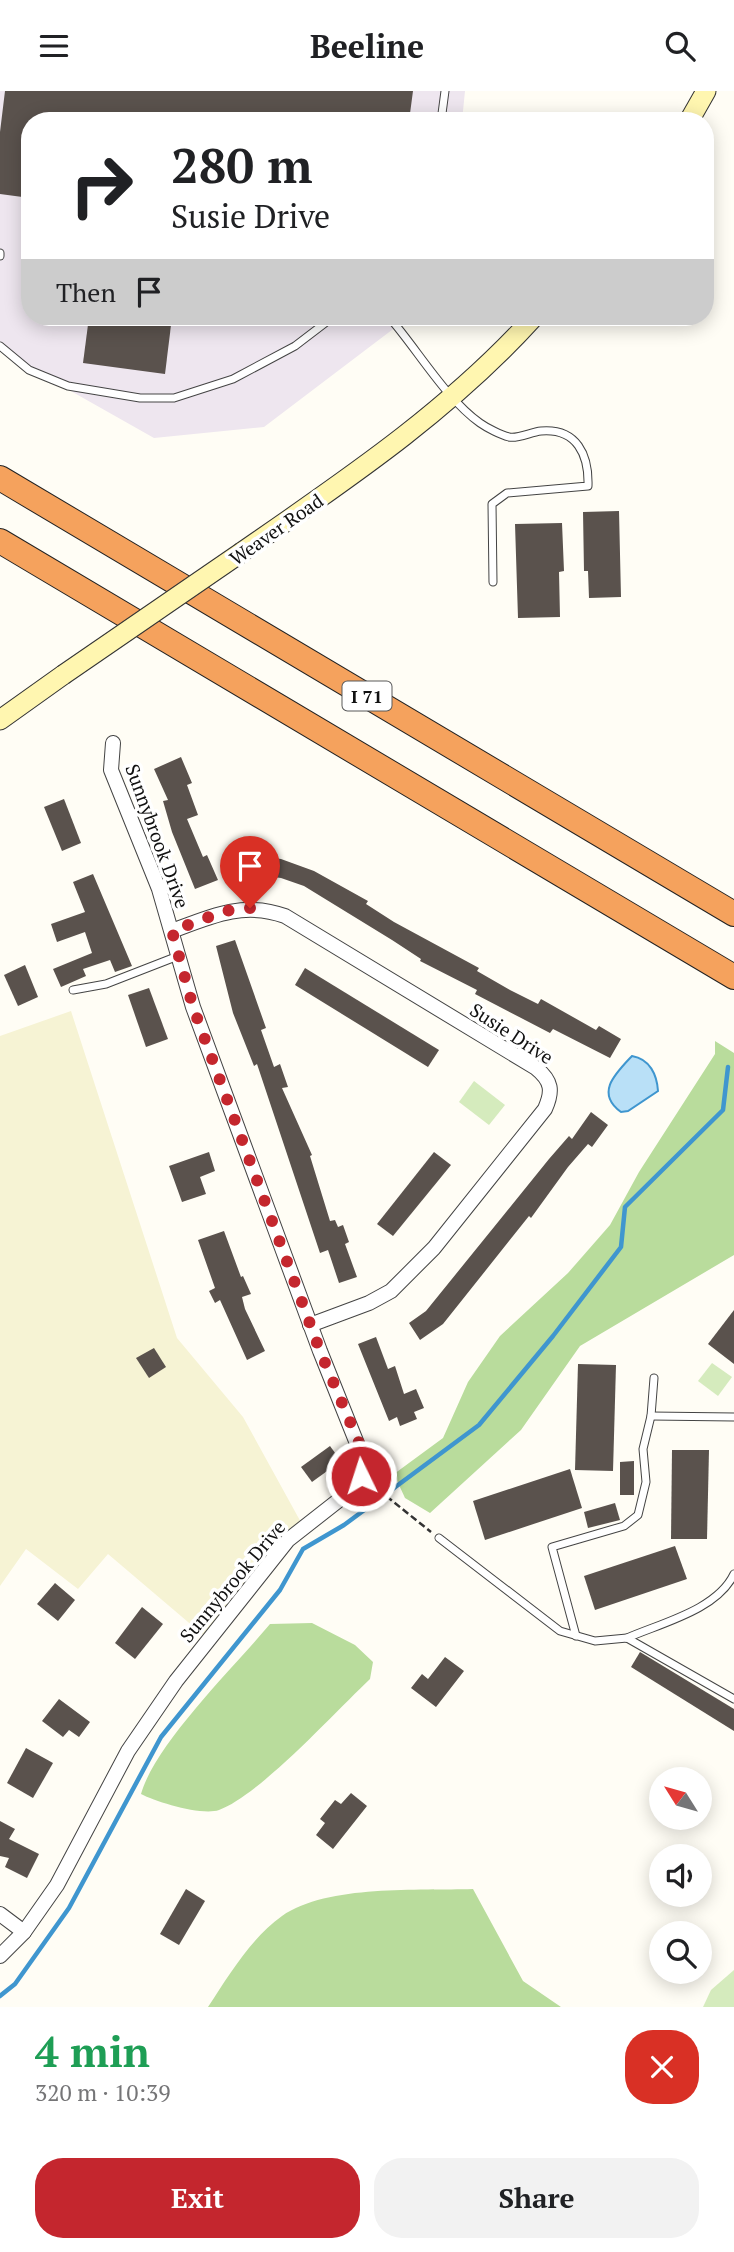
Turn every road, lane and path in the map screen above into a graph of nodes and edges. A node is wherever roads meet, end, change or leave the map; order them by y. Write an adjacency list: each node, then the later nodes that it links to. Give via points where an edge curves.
1 (445, 91): 3 (lane)
2 (706, 91): 4 (main road)
3 (442, 112)
4 (694, 112)
5 (321, 326): 8 (lane, via 295,346 233,379 174,398 140,398 68,386 29,370)
6 (396, 326): 9 (lane)
7 (525, 326): 9 (main road, Weaver Road)
8 (0, 346)
9 (454, 398): 12 (lane, via 480,424 511,438 542,431 565,433 589,464 588,486 507,493 492,504); 13 (main road, Weaver Road, bridge, via 364,467)
10 (0, 478): 15 (highway, I 71)
11 (0, 541): 18 (highway)
12 (493, 582)
13 (0, 720)
14 (113, 743): 16 (street, Sunnybrook Drive, via 111,770)
15 (734, 914)
16 (172, 931): 17 (street, Sunnybrook Drive); 20 (street, Susie Drive, via 225,911 267,909 285,916 536,1068 551,1086 545,1109 433,1248 391,1291)
17 (178, 956): 19 (lane, via 106,984); 20 (street, Sunnybrook Drive)
18 (734, 977)
19 (73, 990)
20 (310, 1325): 31 (street, Sunnybrook Drive, via 362,1450 358,1483 288,1540 176,1681 128,1751 57,1885)
21 (654, 1378): 22 (lane)
22 (651, 1416): 23 (lane); 27 (lane, via 643,1450 646,1482 638,1515 624,1526 552,1547)
23 (734, 1417)
24 (379, 1490): 25 (path)
25 (439, 1538): 27 (lane, via 560,1631)
26 (734, 1574): 28 (lane, via 729,1585 710,1601)
27 (576, 1636): 28 (lane, via 595,1641)
28 (627, 1638): 29 (lane)
29 (734, 1699)
30 (0, 1914): 31 (street)
31 (24, 1932): 32 (street, Sunnybrook Drive)
32 (0, 1957)

